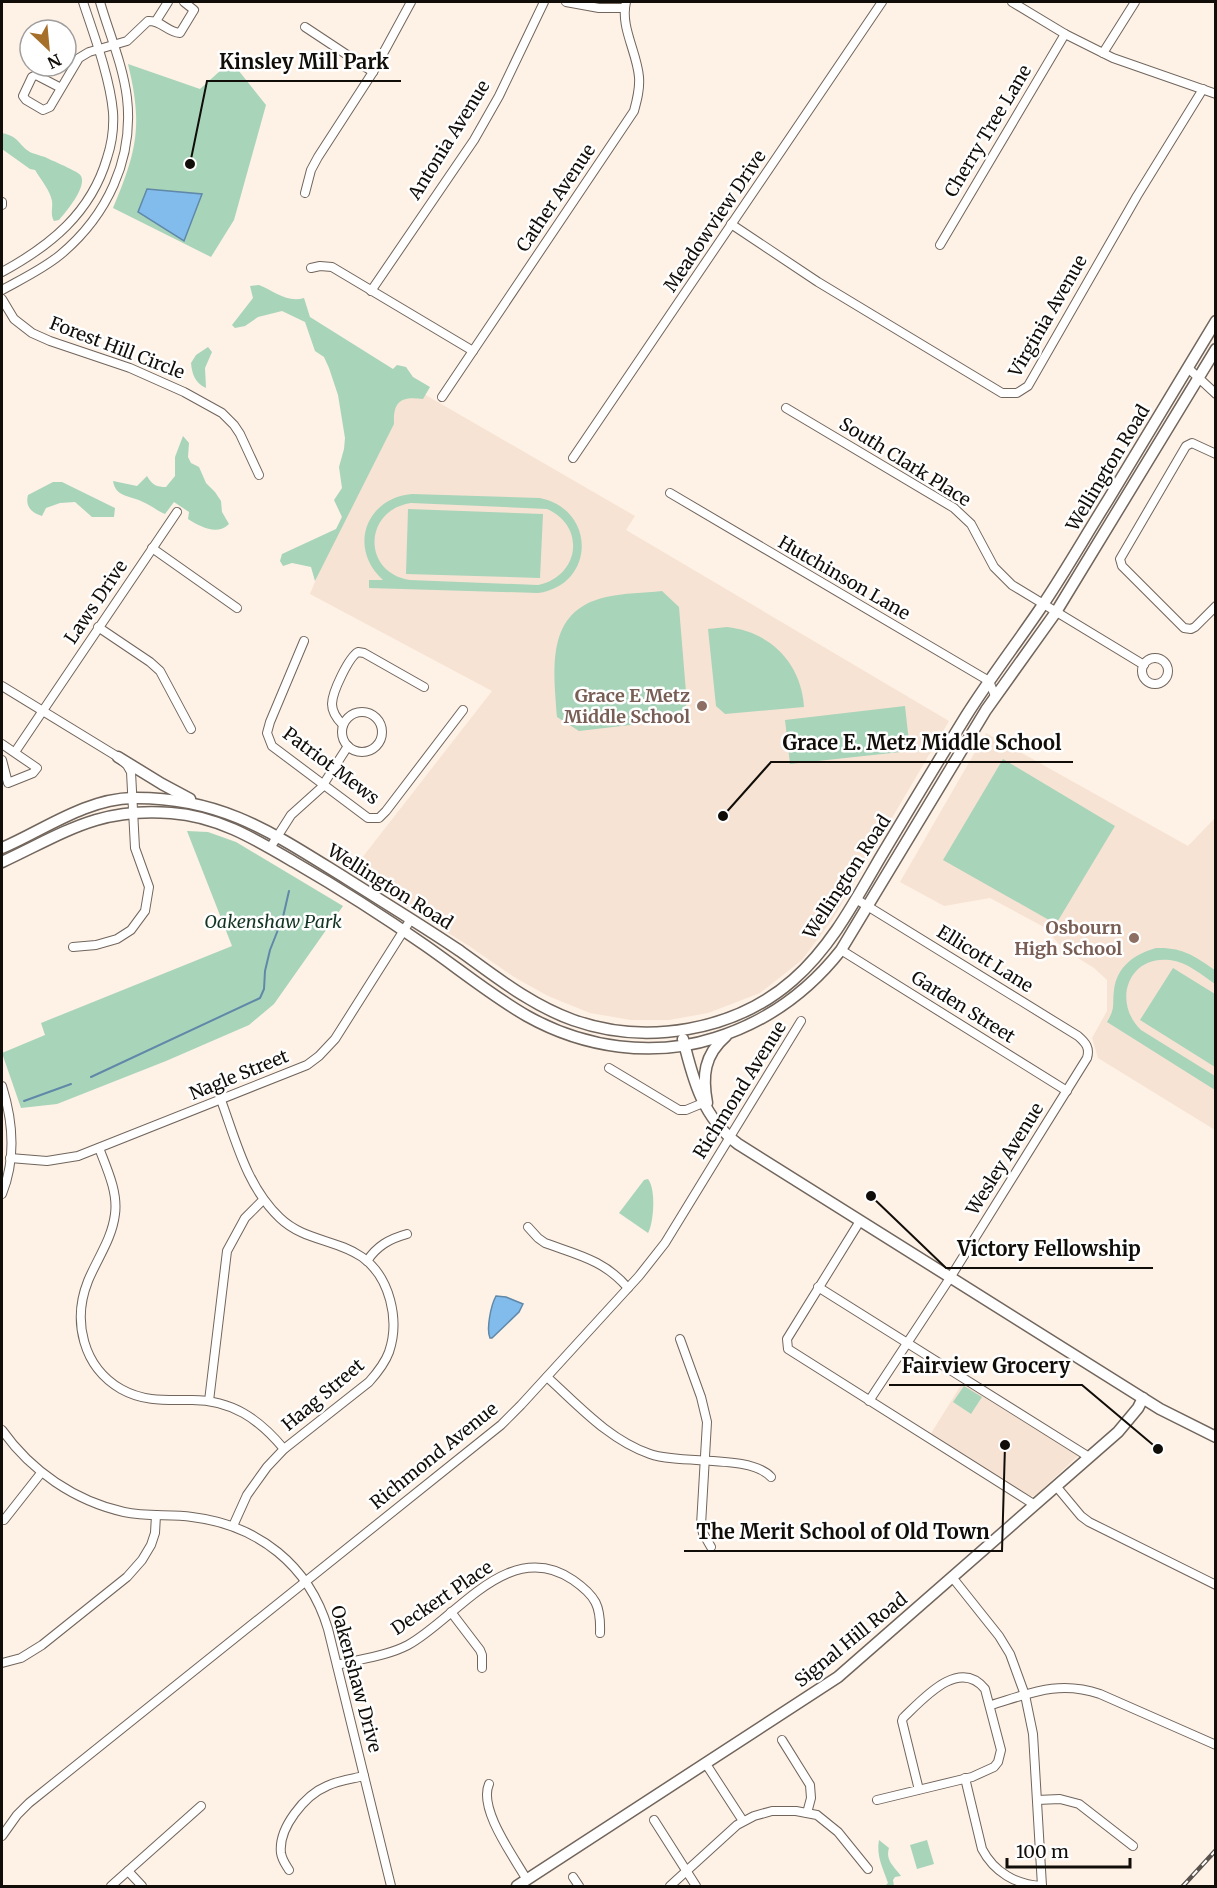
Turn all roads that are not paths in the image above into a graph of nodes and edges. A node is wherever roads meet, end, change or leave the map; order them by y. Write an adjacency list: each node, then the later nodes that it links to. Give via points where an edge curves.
1 (83, 2): 16 (street)
2 (100, 2): 15 (street)
3 (168, 2): 12 (street)
4 (184, 2): 12 (street, via 194,10 180,33)
5 (411, 2): 18 (street)
6 (544, 2): 28 (street, Antonia Avenue, via 474,140)
7 (566, 2): 11 (street, via 599,8)
8 (882, 2): 23 (street, Meadowview Drive)
9 (1012, 2): 14 (street)
10 (1135, 2): 17 (street)
11 (625, 5): 32 (street, Cather Avenue, via 624,18 639,75 634,111)
12 (156, 21): 15 (street, via 148,21 132,38)
13 (305, 27): 18 (street)
14 (1065, 34): 17 (street); 24 (street, Cherry Tree Lane)
15 (113, 45): 16 (street); 27 (street, via 126,96 129,132 114,187 96,218 61,255)
16 (98, 49): 19 (street, via 79,58); 26 (street, via 113,116 111,145 98,184 61,233)
17 (1103, 53): 20 (street)
18 (373, 72): 22 (street, via 318,157)
19 (61, 88): 19 (street, via 45,110 23,96 36,75)
20 (1203, 89): 21 (street); 23 (street, Virginia Avenue, via 1028,386 1017,393 1002,393 972,377)
21 (1215, 94)
22 (305, 193)
23 (731, 224): 39 (street, Meadowview Drive)
24 (940, 244)
25 (311, 268): 28 (street, via 332,267)
26 (2, 273)
27 (2, 290)
28 (371, 291): 32 (street)
29 (2, 299): 40 (street, Forest Hill Circle, via 14,319 32,333 130,368 216,409 240,434)
30 (1215, 321): 33 (main road, Wellington Road)
31 (1215, 349): 34 (main road, Wellington Road)
32 (473, 351): 36 (street, Cather Avenue)
33 (1188, 368): 34 (street); 44 (main road, Wellington Road)
34 (1198, 378): 35 (street); 47 (main road, Wellington Road)
35 (1215, 394)
36 (442, 397)
37 (786, 408): 44 (street, South Clark Place, via 954,508 971,524 1003,577)
38 (1215, 454): 45 (street, via 1192,444 1186,446 1120,559 1122,566 1184,627 1196,627)
39 (573, 458)
40 (259, 475)
41 (670, 493): 51 (street, Hutchinson Lane)
42 (177, 512): 43 (street, Laws Drive)
43 (152, 548): 46 (street); 48 (street, Laws Drive)
44 (1043, 605): 47 (street, South Clark Place); 51 (main road, Wellington Road)
45 (1215, 606)
46 (237, 608)
47 (1056, 612): 50 (street, South Clark Place); 54 (main road, Wellington Road)
48 (98, 627): 55 (street, Laws Drive); 58 (street, via 160,671)
49 (304, 641): 64 (street, Patriot Mews, via 267,733 272,746)
50 (1144, 665)
51 (988, 681): 54 (street); 72 (main road, Wellington Road)
52 (2, 686): 55 (street)
53 (424, 687): 57 (street, via 358,652 349,659 332,699 334,712)
54 (995, 696): 73 (main road, Wellington Road)
55 (43, 710): 61 (street, Laws Drive); 62 (street)
56 (463, 710): 64 (street, Patriot Mews, via 379,818 368,818)
57 (343, 725): 60 (street, via 342,735); 60 (street, via 348,716 363,712 373,715 381,728 381,738 370,750 360,752)
58 (191, 729)
59 (2, 744): 61 (street)
60 (348, 746): 64 (street)
61 (15, 752): 63 (street, via 35,765 35,772 8,783)
62 (118, 757): 65 (street, via 130,769); 66 (main road)
63 (2, 759)
64 (323, 784): 68 (street, via 291,815)
65 (132, 798): 66 (main road, Wellington Road); 67 (street); 69 (main road, Wellington Road, via 70,814)
66 (207, 806): 68 (main road, Wellington Road, via 244,819)
67 (132, 812): 70 (main road, Wellington Road, via 172,813 212,821); 71 (main road, Wellington Road, via 84,823); 76 (street, via 135,848 149,887 146,911 131,930 117,939)
68 (277, 837): 70 (street); 74 (main road, Wellington Road)
69 (2, 848)
70 (270, 848): 75 (main road, Wellington Road)
71 (2, 862)
72 (856, 899): 73 (street, Ellicott Lane); 79 (main road, Wellington Road, via 804,970 779,991 750,1009)
73 (868, 906): 77 (main road, Wellington Road); 82 (street, Ellicott Lane, via 1078,1036)
74 (411, 919): 75 (street, Nagle Street); 79 (main road, Wellington Road, via 513,989 570,1019 614,1030)
75 (404, 931): 81 (main road, Wellington Road, via 527,1016 570,1035 630,1048); 86 (street, Nagle Street, via 335,1039 319,1056 296,1070)
76 (74, 947)
77 (841, 950): 80 (main road, Wellington Road, via 798,995); 85 (street, Garden Street)
78 (801, 1021): 89 (street, Richmond Avenue)
79 (680, 1030): 81 (main road)
80 (732, 1033): 81 (main road, Wellington Road); 88 (main road, via 712,1051 706,1064)
81 (684, 1046): 87 (main road)
82 (1089, 1053): 85 (street, Wesley Avenue)
83 (609, 1068): 87 (street, via 679,1110)
84 (2, 1086): 91 (street, via 10,1123)
85 (1067, 1092): 98 (street, Wesley Avenue)
86 (221, 1100): 90 (street, Nagle Street); 93 (street, Haag Street)
87 (703, 1102): 88 (main road)
88 (709, 1113): 89 (main road)
89 (730, 1138): 94 (main road); 100 (street, Richmond Avenue, via 665,1243)
90 (99, 1148): 91 (street, Nagle Street, via 63,1159); 105 (street, via 116,1209 110,1234 81,1304 87,1352 110,1381 137,1396 158,1401)
91 (10, 1158): 92 (street)
92 (2, 1194)
93 (263, 1200): 97 (street, Haag Street, via 288,1225); 105 (street, via 245,1218 227,1251)
94 (860, 1221): 98 (main road); 99 (street)
95 (528, 1227): 100 (street, via 545,1243 598,1262)
96 (407, 1234): 97 (street, via 381,1245)
97 (367, 1261): 109 (street, Haag Street, via 383,1283 392,1307 394,1330 388,1354 369,1382)
98 (950, 1278): 102 (street, Wesley Avenue); 104 (main road)
99 (818, 1287): 102 (street); 106 (street, via 786,1346 791,1353)
100 (628, 1288): 103 (street, Richmond Avenue)
101 (680, 1339): 111 (street, via 705,1409)
102 (907, 1343): 106 (street, Wesley Avenue); 110 (street)
103 (547, 1377): 111 (street, via 630,1446 657,1456); 121 (street, Richmond Avenue, via 501,1425)
104 (1143, 1398): 108 (main road); 110 (main road, Signal Hill Road, via 1126,1424)
105 (209, 1401): 109 (street, via 233,1406 247,1414)
106 (869, 1401): 115 (street)
107 (2, 1430): 112 (street, Oakenshaw Drive)
108 (1215, 1437)
109 (284, 1449): 118 (street, Haag Street, via 256,1480)
110 (1089, 1457): 114 (main road, Signal Hill Road)
111 (705, 1461): 113 (street, via 754,1466); 119 (street, via 701,1525)
112 (42, 1473): 116 (street, Oakenshaw Drive, via 98,1504); 117 (street)
113 (771, 1477)
114 (1056, 1486): 115 (main road, Signal Hill Road); 122 (street, via 1089,1522)
115 (1035, 1505): 120 (main road, Signal Hill Road)
116 (156, 1515): 118 (street, Oakenshaw Drive, via 193,1517); 125 (street, via 151,1545 127,1577 35,1650)
117 (4, 1520)
118 (233, 1526): 121 (street, Oakenshaw Drive, via 276,1550)
119 (711, 1547)
120 (952, 1577): 128 (street, via 999,1636); 132 (main road, Signal Hill Road, via 838,1677)
121 (306, 1582): 126 (street, Oakenshaw Drive, via 323,1613); 143 (street, Richmond Avenue, via 29,1803)
122 (1215, 1585)
123 (451, 1612): 124 (street, Deckert Place, via 498,1577 544,1569 569,1578 588,1591 598,1606); 126 (street, Deckert Place, via 408,1645); 127 (street, via 480,1650)
124 (600, 1633)
125 (2, 1663)
126 (337, 1665): 133 (street, Oakenshaw Drive)
127 (482, 1668)
128 (1025, 1695): 129 (street); 131 (street, via 1053,1688 1083,1688); 138 (street, via 1033,1734)
129 (991, 1706): 134 (street, via 1000,1757 990,1770); 136 (street, via 979,1682 957,1678 939,1685 903,1718)
130 (782, 1740): 140 (street, via 810,1785)
131 (1215, 1745)
132 (706, 1764): 142 (street); 150 (main road, Signal Hill Road)
133 (364, 1776): 146 (street, via 327,1786 295,1812 281,1847); 154 (street, Oakenshaw Drive)
134 (965, 1778): 136 (street); 151 (street, via 986,1858 1008,1877)
135 (489, 1784): 150 (street, via 489,1813)
136 (919, 1790): 137 (street)
137 (877, 1800)
138 (1037, 1800): 144 (street, via 1060,1798 1079,1804); 151 (street)
139 (201, 1806): 147 (street)
140 (807, 1813): 142 (street, via 772,1811); 145 (street, via 817,1815 838,1832)
141 (654, 1820): 148 (street)
142 (743, 1821): 148 (street)
143 (2, 1836)
144 (1133, 1846)
145 (868, 1869)
146 (290, 1870)
147 (128, 1871): 152 (street); 153 (street)
148 (687, 1872): 157 (street); 158 (street)
149 (573, 1877): 156 (street)
150 (527, 1880): 155 (main road, Signal Hill Road)
151 (1042, 1886)
152 (111, 1887)
153 (142, 1887)
154 (391, 1887)
155 (517, 1887)
156 (579, 1887)
157 (670, 1887)
158 (696, 1887)

